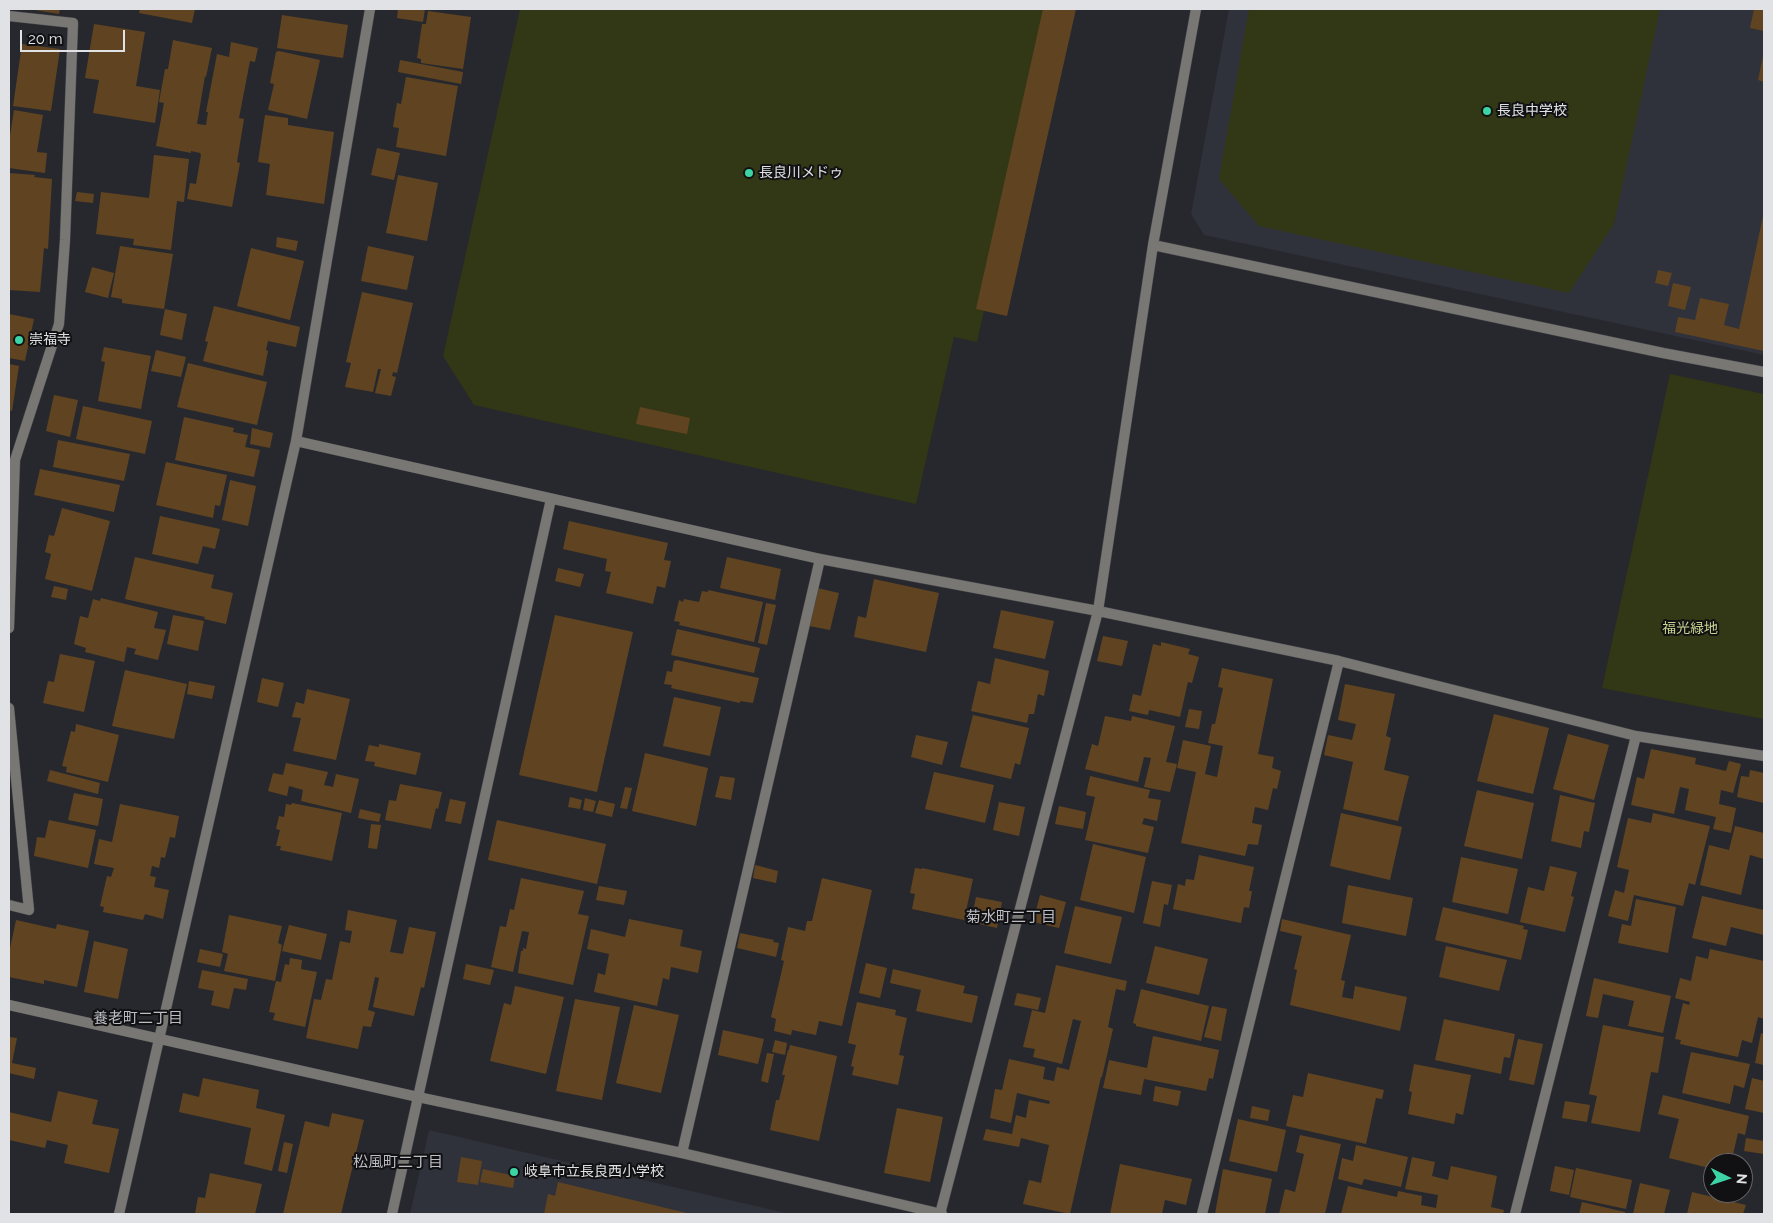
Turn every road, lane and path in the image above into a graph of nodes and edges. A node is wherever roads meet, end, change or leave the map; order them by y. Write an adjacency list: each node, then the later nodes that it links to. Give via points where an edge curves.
1 (370, 9): 6 (street)
2 (1196, 9): 4 (street)
3 (9, 16): 10 (street, via 73,23 59,324 15,460)
4 (1153, 245): 5 (street); 9 (street)
5 (1764, 372)
6 (296, 442): 7 (street); 17 (street)
7 (551, 498): 8 (street); 18 (street)
8 (820, 559): 9 (street); 19 (street)
9 (1098, 611): 11 (street); 22 (street)
10 (9, 628)
11 (1339, 661): 13 (street); 23 (street)
12 (9, 708): 15 (street, via 29,910)
13 (1636, 736): 14 (street); 24 (street)
14 (1764, 756)
15 (9, 905)
16 (9, 1005): 17 (street)
17 (160, 1038): 18 (street); 20 (street)
18 (418, 1097): 19 (street); 21 (street)
19 (682, 1153): 22 (street)
20 (119, 1214)
21 (392, 1214)
22 (941, 1214)
23 (1202, 1214)
24 (1515, 1214)

